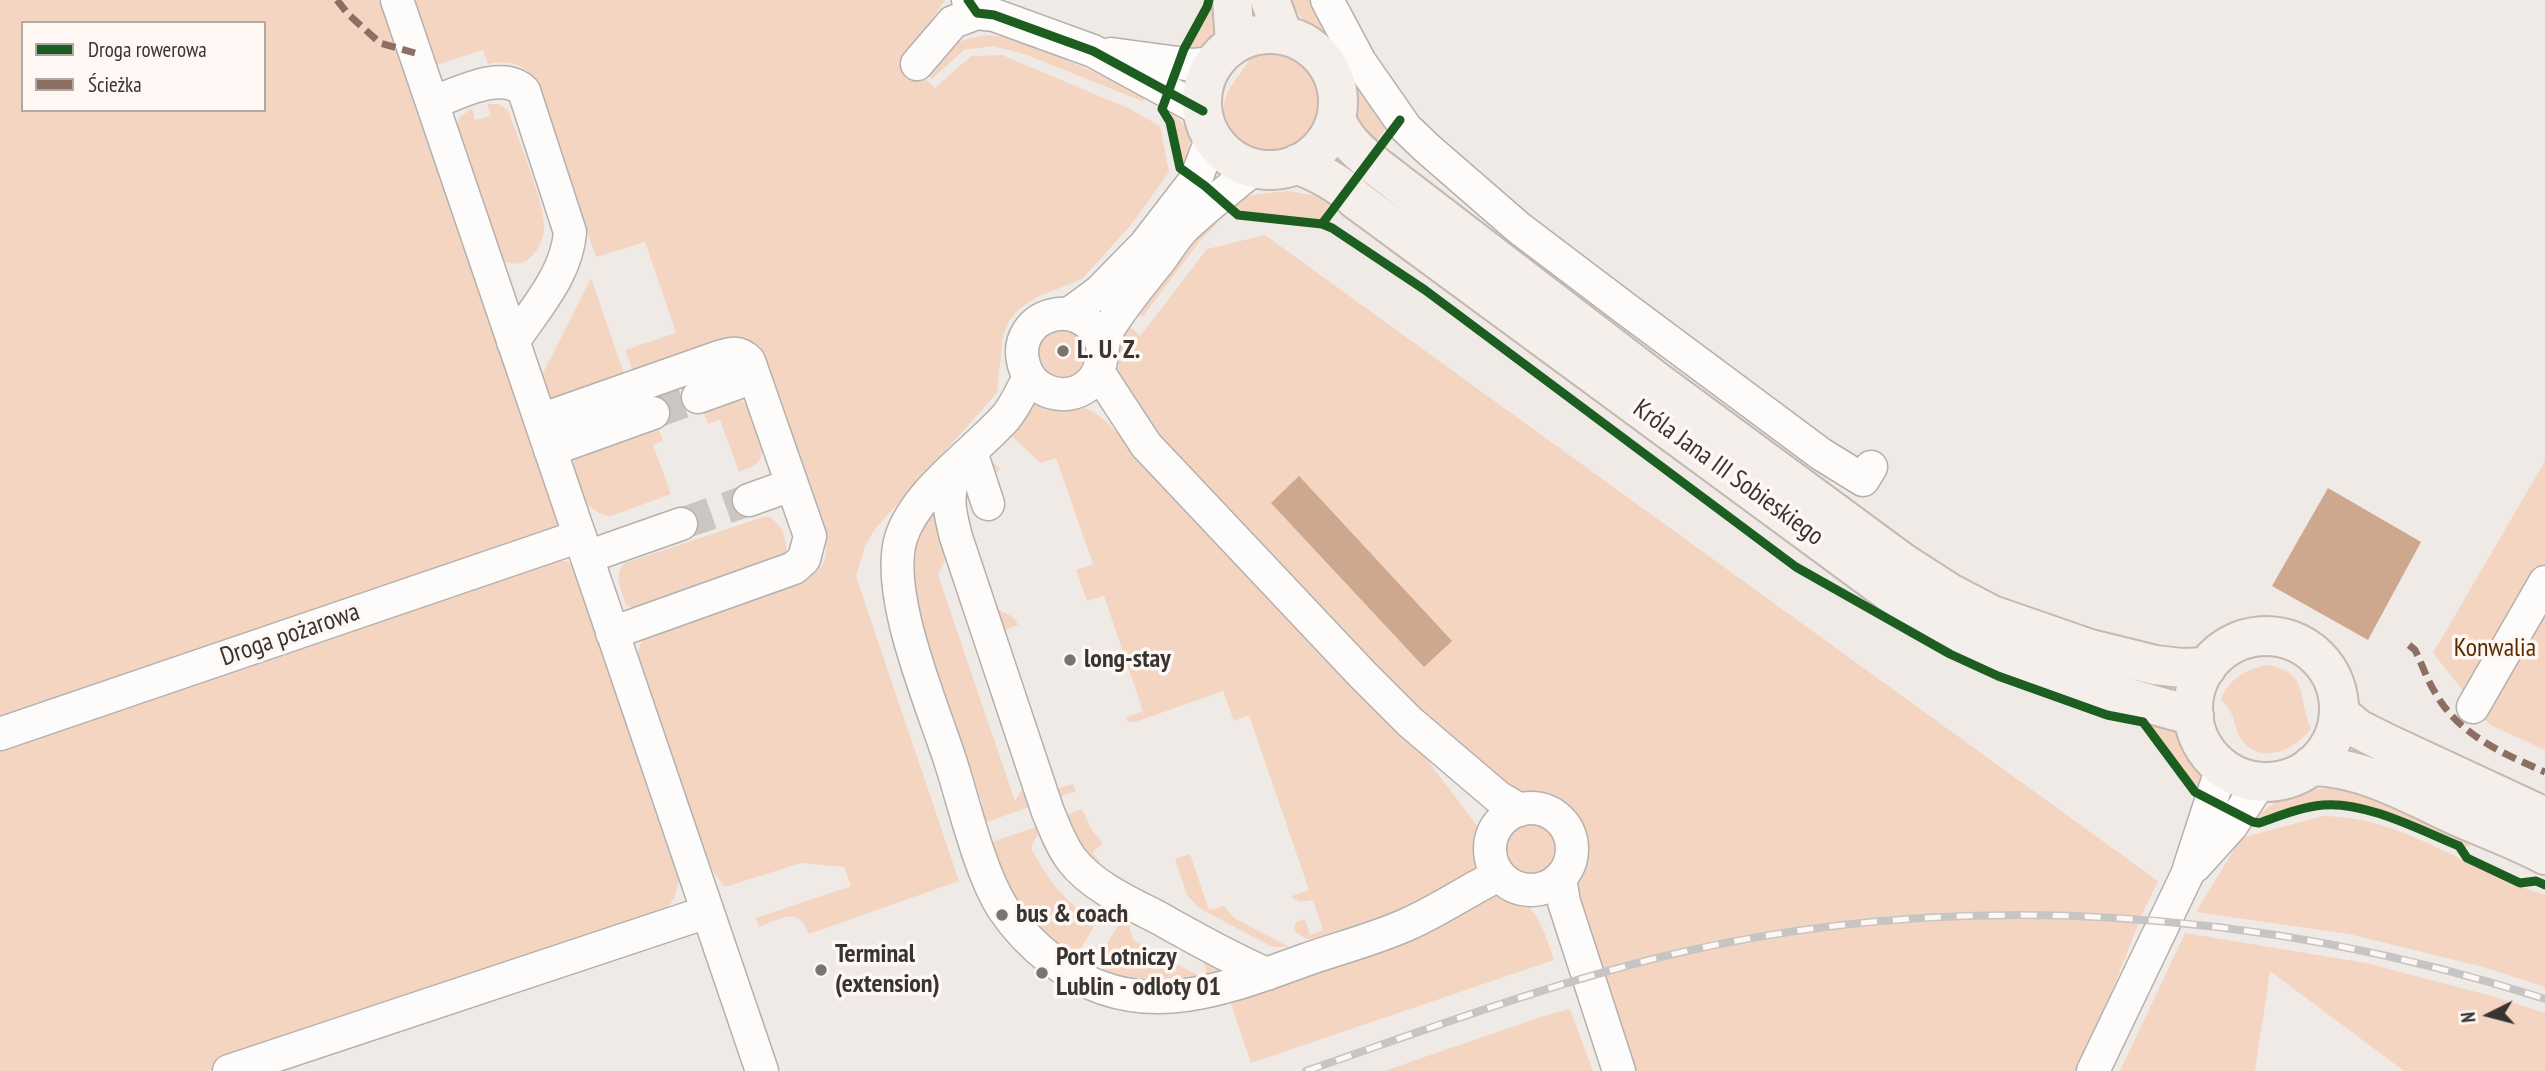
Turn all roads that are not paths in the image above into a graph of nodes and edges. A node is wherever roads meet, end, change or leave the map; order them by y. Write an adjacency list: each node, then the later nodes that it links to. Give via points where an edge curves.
1 (397, 0): 10 (street)
2 (1232, 0): 8 (main road)
3 (1270, 0): 6 (main road)
4 (1327, 0): 27 (street, via 1360,62 1406,128 1482,197 1821,454 1863,480)
5 (972, 7): 7 (street); 9 (street)
6 (1283, 35): 8 (main road, via 1258,35); 11 (main road, via 1308,46 1328,66 1338,92)
7 (1093, 51): 8 (street, via 1193,65); 12 (street)
8 (1225, 53): 12 (main road, via 1204,86)
9 (917, 64)
10 (432, 103): 16 (street); 16 (street, via 493,82 505,81 524,91 570,232 562,267)
11 (1336, 120): 13 (main road, via 1325,142); 35 (main road, Króla Jana III Sobieskiego, via 1352,146 1399,184 1903,564 1992,615 2090,649 2155,665)
12 (1208, 124): 14 (main road, via 1219,146 1235,160); 15 (street, via 1196,179 1145,245)
13 (1297, 164): 14 (main road, via 1276,170); 38 (main road, Króla Jana III Sobieskiego, via 1346,190 1922,616 2039,671)
14 (1255, 168): 17 (street, via 1184,227 1107,332)
15 (1069, 314): 17 (street, via 1096,329); 19 (street, via 1049,316 1031,327 1022,357)
16 (513, 342): 23 (street)
17 (1101, 360): 20 (street, via 1093,382); 24 (street, via 1114,399)
18 (754, 377): 21 (street); 23 (street, via 748,360 734,352); 28 (street)
19 (1029, 377): 20 (street, via 1044,390); 26 (street, via 1007,415)
20 (1075, 393): 24 (street)
21 (698, 397)
22 (653, 413): 25 (street)
23 (540, 420): 25 (street)
24 (1146, 445): 39 (street)
25 (550, 450): 32 (street)
26 (963, 460): 30 (street); 53 (street, via 949,492 948,507 1063,848 1089,876 1122,898); 53 (street, via 911,517 897,556 898,586 971,825 1002,906 1038,950 1074,977 1119,994 1188,996)
27 (1871, 467)
28 (791, 485): 29 (street); 34 (street, via 810,536 804,559 794,568)
29 (749, 500)
30 (988, 504)
31 (681, 524): 32 (street, Droga pożarowa)
32 (583, 547): 34 (street); 40 (street, Droga pożarowa)
33 (2545, 582): 36 (street)
34 (612, 633): 52 (street)
35 (2207, 667): 37 (main road, via 2239,641 2270,636 2290,640 2324,665 2337,693); 38 (main road, via 2196,690)
36 (2473, 707)
37 (2339, 713): 41 (main road, via 2328,747); 45 (main road, via 2358,729)
38 (2194, 716): 42 (main road, via 2205,749)
39 (1410, 722): 44 (street); 46 (street)
40 (0, 734)
41 (2311, 766): 43 (main road, via 2283,780); 47 (main road, via 2334,766 2359,775)
42 (2222, 767): 43 (main road); 49 (street)
43 (2260, 782): 49 (street, via 2232,825)
44 (1520, 810): 46 (street, via 1504,818); 50 (street, via 1544,810 1569,834 1572,858)
45 (2545, 817)
46 (1493, 833): 48 (street, via 1490,855)
47 (2545, 855)
48 (1499, 875): 51 (street); 53 (street, via 1405,925)
49 (2187, 875): 58 (street)
50 (1560, 879): 51 (street, via 1545,888); 57 (street)
51 (1528, 890): 56 (street, via 1552,927)
52 (707, 912): 54 (street); 55 (street)
53 (1267, 974)
54 (229, 1071)
55 (762, 1071)
56 (1597, 1071)
57 (1619, 1071)
58 (2093, 1071)

